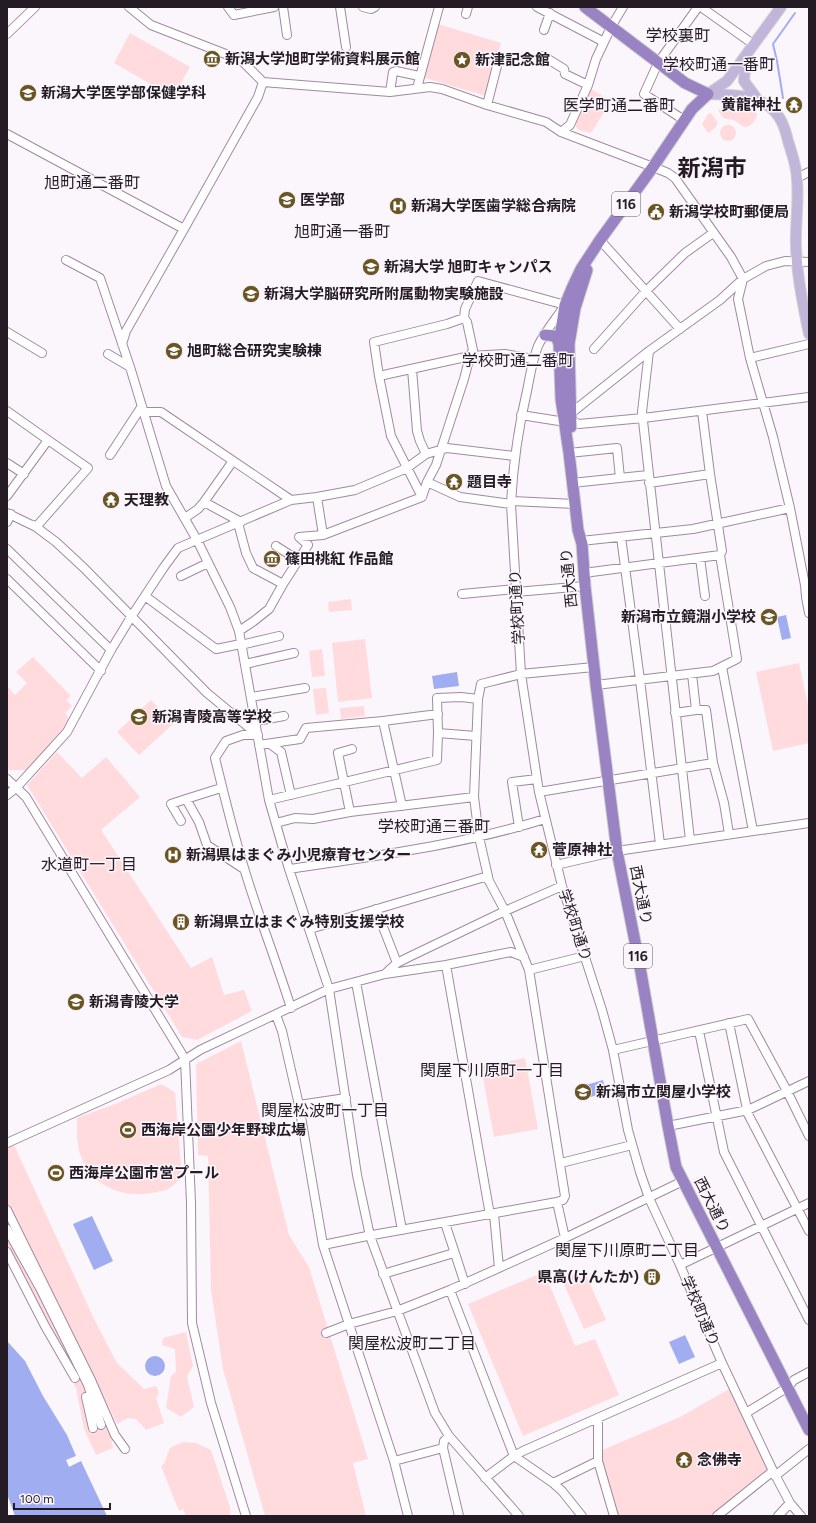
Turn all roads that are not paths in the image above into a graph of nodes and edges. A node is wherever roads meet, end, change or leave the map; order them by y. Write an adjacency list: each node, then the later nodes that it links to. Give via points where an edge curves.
1 (35, 7): 21 (street)
2 (129, 7): 31 (street, via 152,25 241,60)
3 (228, 7): 18 (street)
4 (241, 7): 18 (street)
5 (274, 7): 18 (street)
6 (283, 7): 22 (street)
7 (340, 7): 25 (street)
8 (363, 7): 9 (street)
9 (375, 7)
10 (439, 7): 30 (street)
11 (537, 7): 17 (street)
12 (585, 7): 19 (highway)
13 (623, 7): 19 (street)
14 (698, 7): 28 (street)
15 (701, 7): 24 (street)
16 (781, 7): 24 (main road)
17 (550, 13): 20 (street); 23 (street)
18 (234, 15)
19 (611, 27): 23 (street); 28 (highway)
20 (544, 30)
21 (7, 34)
22 (287, 35)
23 (604, 42): 32 (street)
24 (753, 44): 26 (main road)
25 (346, 47)
26 (746, 54): 35 (main road, via 727,80); 36 (main road, via 744,81)
27 (543, 56): 32 (street, via 564,69 565,74)
28 (658, 63): 35 (highway, via 685,83); 38 (street, via 644,94)
29 (497, 66): 37 (street)
30 (419, 76): 33 (street); 34 (street, via 393,72)
31 (263, 82): 34 (street); 44 (street, via 258,97)
32 (588, 85): 39 (street, via 570,125)
33 (417, 88): 34 (street); 37 (street, via 442,89)
34 (390, 92)
35 (708, 94): 36 (main road); 38 (highway, 西大通り / 116)
36 (758, 100): 43 (main road, via 771,108 780,119)
37 (487, 105): 39 (street, via 546,122)
38 (684, 120): 41 (highway, 西大通り / 116)
39 (561, 132): 41 (street)
40 (7, 134): 44 (street)
41 (653, 167): 45 (street, via 675,178); 46 (highway, 西大通り / 116)
42 (809, 172): 43 (street)
43 (797, 178): 48 (main road)
44 (184, 229): 58 (street, via 126,331)
45 (713, 233): 50 (street); 51 (street, via 685,253)
46 (600, 240): 51 (street); 52 (highway, 西大通り / 116, via 572,288)
47 (66, 260): 58 (street, via 100,278)
48 (797, 260): 49 (street); 50 (street, via 774,263); 56 (main road)
49 (809, 262)
50 (743, 279): 54 (street, via 720,300); 66 (street, via 738,299)
51 (646, 291): 54 (street); 61 (street)
52 (570, 307): 53 (street, via 478,281 465,309); 57 (street, 学校町通り); 59 (highway, 西大通り / 116); 77 (highway, 西大通り / 116)
53 (464, 318): 65 (street, via 473,350); 70 (street, via 374,342)
54 (680, 329): 62 (street)
55 (7, 332): 63 (street)
56 (809, 334)
57 (545, 335): 59 (highway, via 554,336); 67 (street, 学校町通り)
58 (122, 344): 68 (street)
59 (559, 344): 77 (highway, 西大通り / 116, via 560,380)
60 (809, 344): 66 (street)
61 (594, 350)
62 (649, 351): 77 (street); 78 (street)
63 (42, 353)
64 (108, 354): 68 (street)
65 (470, 356): 67 (street, via 505,354); 69 (street); 80 (street)
66 (750, 358): 72 (street)
67 (534, 359): 76 (street, 学校町通り)
68 (130, 367): 73 (street)
69 (412, 369): 70 (street); 82 (street, via 417,432)
70 (379, 376): 87 (street, via 391,436)
71 (809, 398): 72 (street)
72 (764, 403): 75 (street); 101 (street)
73 (143, 409): 83 (street); 85 (street, via 161,412); 103 (street, via 166,486)
74 (7, 411): 79 (street)
75 (702, 411): 78 (street); 89 (street)
76 (521, 415): 77 (street, via 558,420); 84 (street, 学校町通り)
77 (569, 417): 78 (street, via 579,424); 81 (highway, 西大通り / 116)
78 (643, 418): 91 (street)
79 (48, 440): 88 (street); 106 (street, via 88,468)
80 (441, 450): 82 (street); 84 (street, via 448,448); 92 (street)
81 (569, 453): 90 (street, via 617,448); 93 (highway, 西大通り / 116)
82 (426, 454): 87 (street)
83 (110, 455)
84 (515, 456): 99 (street, 学校町通り)
85 (233, 461): 97 (street); 98 (street)
86 (7, 463): 88 (street)
87 (407, 468): 95 (street, via 355,490); 96 (street)
88 (24, 474): 94 (street)
89 (710, 474): 91 (street); 105 (street)
90 (620, 478): 91 (street); 93 (street)
91 (649, 479): 107 (street)
92 (427, 482): 96 (street); 99 (street, via 460,497)
93 (572, 483): 100 (highway, 西大通り / 116)
94 (7, 496)
95 (317, 497): 97 (street); 108 (street)
96 (422, 497): 108 (street)
97 (291, 500): 104 (street)
98 (204, 502): 103 (street); 104 (street)
99 (512, 503): 100 (street); 125 (street, 学校町通り)
100 (575, 504): 111 (highway, 西大通り / 116)
101 (790, 508): 105 (street); 129 (street)
102 (8, 516): 106 (street)
103 (185, 518): 110 (street)
104 (239, 522): 110 (street); 123 (street, via 246,553 253,568)
105 (717, 524): 107 (street); 114 (street, via 722,551)
106 (36, 527): 131 (street, via 84,568)
107 (656, 533): 109 (street); 117 (street)
108 (323, 535): 116 (street, via 299,537 308,545)
109 (621, 537): 111 (street); 119 (street)
110 (197, 540): 118 (street); 127 (street, via 178,548)
111 (581, 541): 120 (highway, 西大通り / 116)
112 (276, 546): 116 (street)
113 (7, 549): 135 (street)
114 (720, 555): 115 (street); 139 (street, via 738,658)
115 (700, 558): 117 (street); 128 (street)
116 (298, 560): 123 (street)
117 (659, 562): 119 (street); 143 (street)
118 (208, 563): 121 (street); 132 (street)
119 (625, 567): 120 (street); 144 (street)
120 (584, 573): 124 (highway, 西大通り / 116)
121 (181, 576)
122 (7, 579): 140 (street)
123 (282, 584): 132 (street, via 269,609)
124 (585, 586): 125 (street); 138 (highway, 西大通り / 116)
125 (516, 590): 126 (street); 141 (street, 学校町通り)
126 (462, 594)
127 (145, 596): 131 (street); 134 (street, via 216,649)
128 (705, 596)
129 (807, 597): 130 (street)
130 (809, 613)
131 (131, 617): 135 (street); 156 (street, via 207,693)
132 (239, 631): 134 (street)
133 (279, 636): 134 (street)
134 (241, 644): 137 (street)
135 (111, 650): 140 (street)
136 (294, 653): 137 (street)
137 (245, 664): 147 (street)
138 (594, 667): 141 (street); 145 (highway, 西大通り / 116)
139 (722, 667): 142 (street); 184 (street)
140 (100, 671): 169 (street, via 67,732)
141 (521, 674): 148 (street, via 481,684); 166 (street, 学校町通り)
142 (692, 674): 143 (street); 149 (street)
143 (672, 676): 144 (street); 150 (street)
144 (640, 680): 145 (street); 164 (street)
145 (596, 685): 167 (highway, 西大通り / 116)
146 (305, 688): 147 (street)
147 (251, 697): 153 (street)
148 (478, 699): 151 (street, via 461,696 437,698); 157 (street)
149 (696, 710): 150 (street); 161 (street, via 706,710)
150 (676, 713): 162 (street)
151 (438, 714): 154 (street); 155 (street)
152 (284, 716): 153 (street)
153 (256, 721): 156 (street)
154 (383, 721): 158 (street, via 306,728 300,739); 163 (street)
155 (438, 733): 157 (street); 163 (street, via 437,760)
156 (258, 735): 159 (street); 170 (street, via 243,735 226,741 215,758)
157 (476, 736): 174 (street)
158 (270, 744): 159 (street); 173 (street, via 281,752)
159 (259, 745): 176 (street)
160 (352, 750): 168 (street, via 338,753)
161 (713, 763): 162 (street); 185 (street)
162 (682, 769): 164 (street); 187 (street)
163 (394, 770): 168 (street); 177 (street)
164 (652, 773): 167 (street); 188 (street)
165 (7, 779): 169 (street)
166 (536, 779): 171 (street, 学校町通り); 183 (street, via 512,782)
167 (607, 780): 171 (street); 189 (highway, 西大通り / 116)
168 (343, 782): 173 (street); 178 (street)
169 (16, 788): 172 (street); 212 (street, via 26,798)
170 (221, 788): 175 (street); 191 (street)
171 (538, 792): 179 (street, 学校町通り)
172 (7, 795)
173 (291, 795): 176 (street)
174 (474, 797): 177 (street); 186 (street)
175 (186, 799): 180 (street, via 171,804); 191 (street, via 208,845)
176 (269, 800): 181 (street)
177 (402, 806): 178 (street)
178 (350, 812): 181 (street, via 313,819 295,818)
179 (545, 819): 183 (street); 190 (street, 学校町通り)
180 (181, 821)
181 (276, 823): 192 (street)
182 (809, 823): 184 (street)
183 (519, 827): 186 (street)
184 (753, 831): 185 (street)
185 (729, 834): 187 (street)
186 (479, 837): 192 (street, via 421,849); 193 (street)
187 (690, 840): 188 (street)
188 (660, 844): 189 (street)
189 (617, 851): 190 (street); 210 (highway, 西大通り / 116)
190 (556, 865): 194 (street, 学校町通り)
191 (244, 869): 206 (street, via 268,943 277,961)
192 (290, 869): 197 (street)
193 (488, 876): 195 (street); 196 (street)
194 (562, 886): 196 (street); 198 (street, 学校町通り)
195 (376, 909): 197 (street); 200 (street)
196 (505, 911): 199 (street); 200 (street)
197 (310, 929): 205 (street)
198 (585, 956): 202 (street); 211 (street, 学校町通り)
199 (524, 957): 201 (street, via 511,952); 202 (street)
200 (397, 963): 203 (street)
201 (446, 965): 203 (street); 230 (street)
202 (529, 970): 223 (street)
203 (385, 974): 204 (street)
204 (356, 982): 205 (street); 234 (street)
205 (329, 989): 206 (street); 215 (street)
206 (290, 1008): 207 (street)
207 (276, 1015): 212 (street); 216 (street)
208 (729, 1023): 209 (street); 214 (street, via 748,1019); 217 (street)
209 (699, 1030): 210 (street); 218 (street)
210 (653, 1041): 211 (street); 219 (highway, 西大通り / 116)
211 (613, 1050): 222 (street, 学校町通り)
212 (185, 1059): 221 (street, via 169,1070); 270 (street, via 191,1203 192,1323 212,1403)
213 (809, 1081): 214 (street)
214 (787, 1091): 217 (street); 220 (street)
215 (346, 1098): 216 (street); 236 (street, via 357,1175)
216 (299, 1105): 238 (street)
217 (748, 1110): 218 (street); 228 (street)
218 (717, 1116): 219 (street); 232 (street, via 724,1152)
219 (668, 1126): 224 (highway, 西大通り / 116, via 676,1167)
220 (809, 1136)
221 (7, 1142)
222 (632, 1145): 223 (street); 225 (street, 学校町通り)
223 (561, 1163): 226 (street, via 565,1196)
224 (683, 1181): 225 (street); 239 (highway, 西大通り / 116)
225 (649, 1198): 237 (street); 242 (street, 学校町通り)
226 (557, 1202): 230 (street); 237 (street)
227 (809, 1203): 228 (street)
228 (798, 1208): 232 (street); 235 (street)
229 (7, 1210): 261 (street, via 84,1365 115,1435)
230 (492, 1214): 231 (street); 243 (street)
231 (445, 1223): 234 (street); 241 (street)
232 (762, 1225): 239 (street); 248 (street)
233 (7, 1229): 252 (street, via 40,1288 88,1385 97,1427 82,1384 70,1363)
234 (402, 1230): 236 (street)
235 (809, 1231)
236 (370, 1236): 238 (street); 244 (street)
237 (565, 1238): 243 (street)
238 (323, 1246): 249 (street)
239 (717, 1247): 242 (street); 255 (highway, 西大通り / 116)
240 (7, 1252): 252 (street)
241 (454, 1253): 244 (street); 245 (street)
242 (680, 1265): 251 (street, 学校町通り)
243 (499, 1268): 245 (street)
244 (383, 1274): 247 (street)
245 (465, 1284): 246 (street)
246 (450, 1290): 247 (street); 263 (street)
247 (397, 1311): 249 (street); 259 (street, via 435,1413)
248 (809, 1320)
249 (349, 1324): 250 (street); 264 (street)
250 (326, 1332)
251 (722, 1363): 256 (street, 学校町通り); 257 (street)
252 (68, 1365): 254 (street)
253 (809, 1372): 255 (street, via 794,1380)
254 (75, 1378)
255 (788, 1387): 256 (street); 258 (highway, 西大通り / 116)
256 (746, 1413): 266 (street, 学校町通り)
257 (598, 1419): 263 (street); 265 (street)
258 (809, 1430)
259 (449, 1436): 260 (street, via 444,1441); 267 (street)
260 (443, 1448): 264 (street); 272 (street)
261 (125, 1450)
262 (809, 1450): 266 (street)
263 (514, 1456): 267 (street); 268 (street)
264 (394, 1461): 271 (street)
265 (598, 1461): 268 (street); 275 (street)
266 (774, 1473): 269 (street, 学校町通り); 276 (street)
267 (485, 1478): 273 (street)
268 (553, 1483): 274 (street)
269 (790, 1503): 277 (street); 278 (street, 学校町通り)
270 (246, 1516)
271 (408, 1516)
272 (459, 1516)
273 (519, 1516)
274 (582, 1516)
275 (614, 1516)
276 (717, 1516)
277 (778, 1516)
278 (801, 1516)

